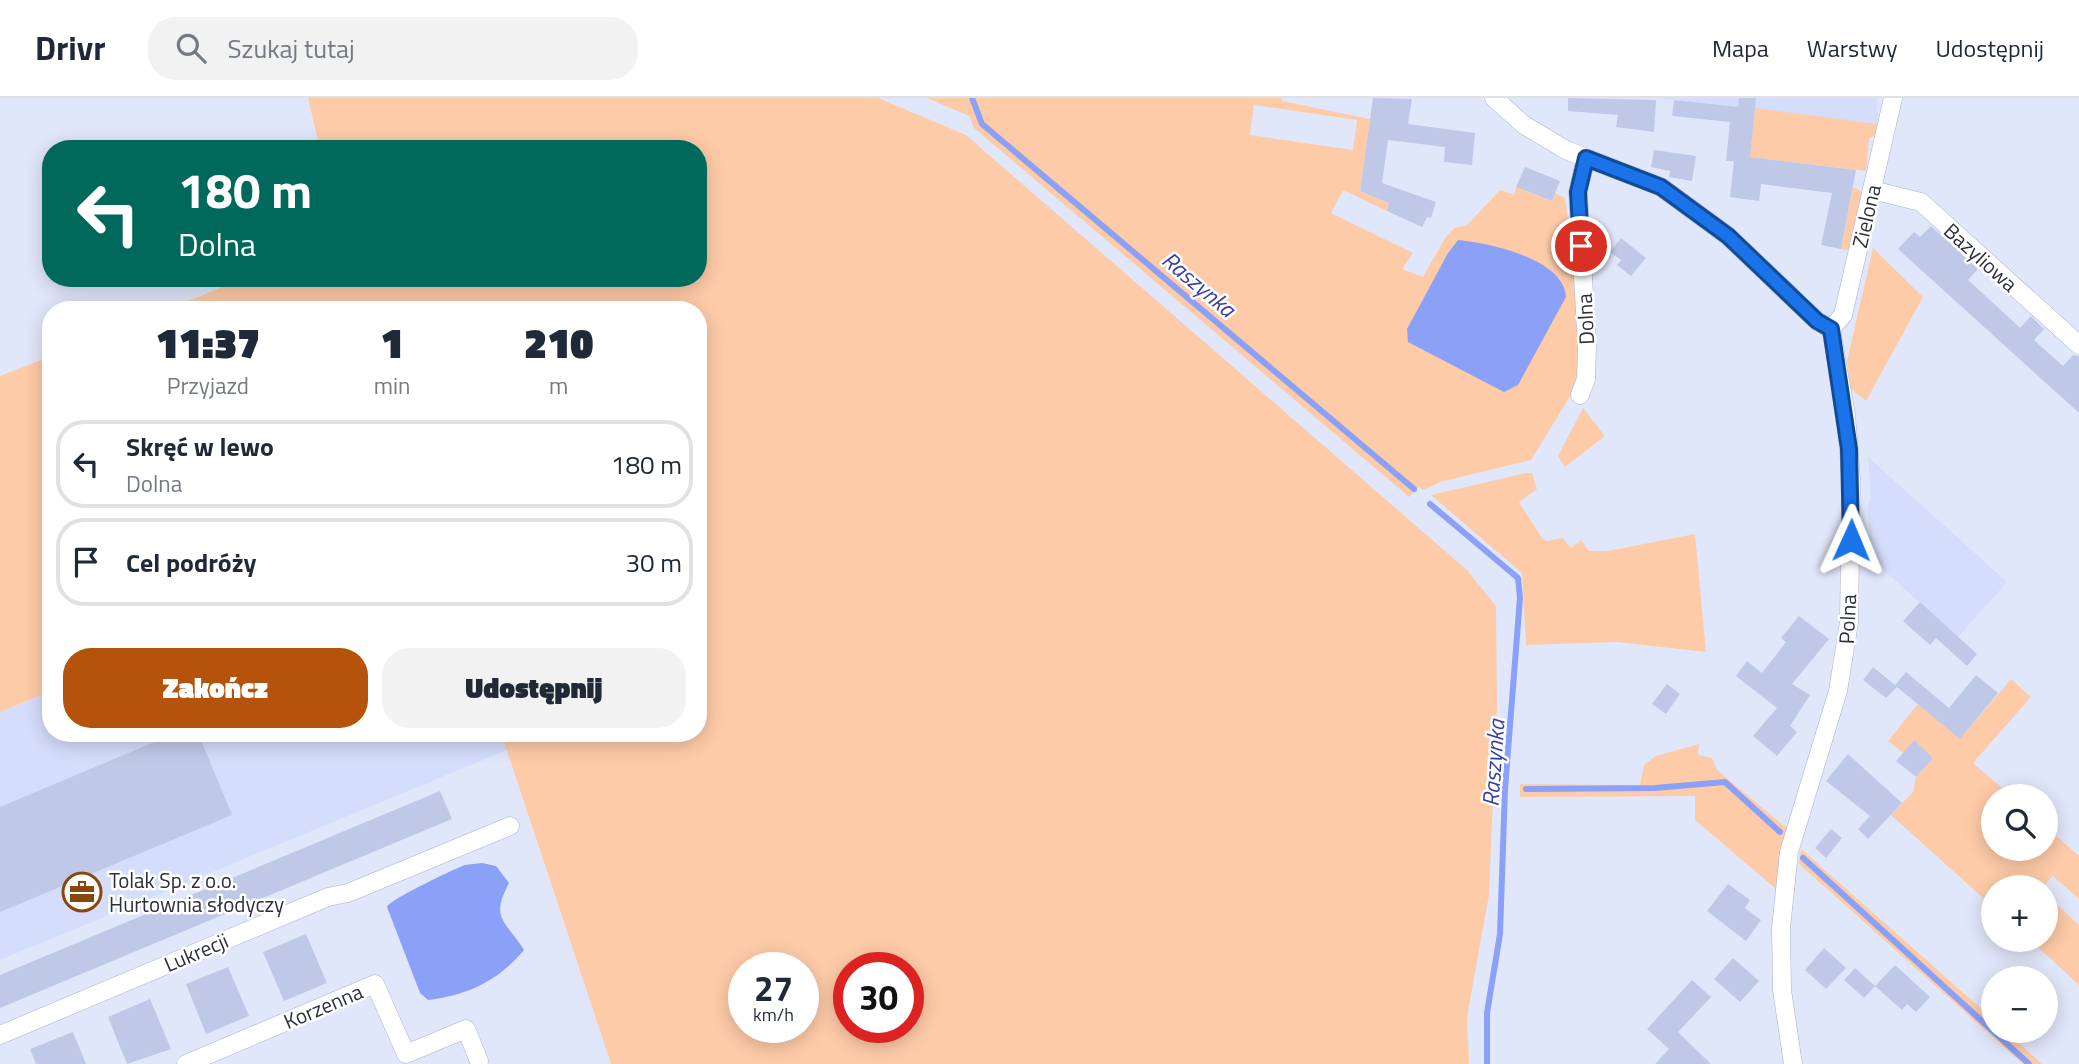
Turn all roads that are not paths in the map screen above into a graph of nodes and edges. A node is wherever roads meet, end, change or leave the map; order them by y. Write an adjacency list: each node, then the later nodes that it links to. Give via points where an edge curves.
1 (1494, 98): 3 (street, via 1524,125)
2 (1894, 98): 4 (street, Zielona)
3 (1586, 158): 5 (street, via 1661,187 1728,236); 7 (street, Dolna, via 1578,192 1587,346 1586,379)
4 (1872, 190): 5 (street, Zielona, via 1843,315); 6 (street, Bazyliowa, via 1921,202)
5 (1831, 329): 12 (street, Polna, via 1851,478 1849,622 1838,691 1790,852 1781,928 1782,990)
6 (2079, 345)
7 (1580, 395)
8 (510, 826): 9 (street, Lukrecji)
9 (0, 1035)
10 (479, 1061): 11 (street, Korzenna, via 466,1030 406,1054 375,984)
11 (186, 1064)
12 (1793, 1064)

